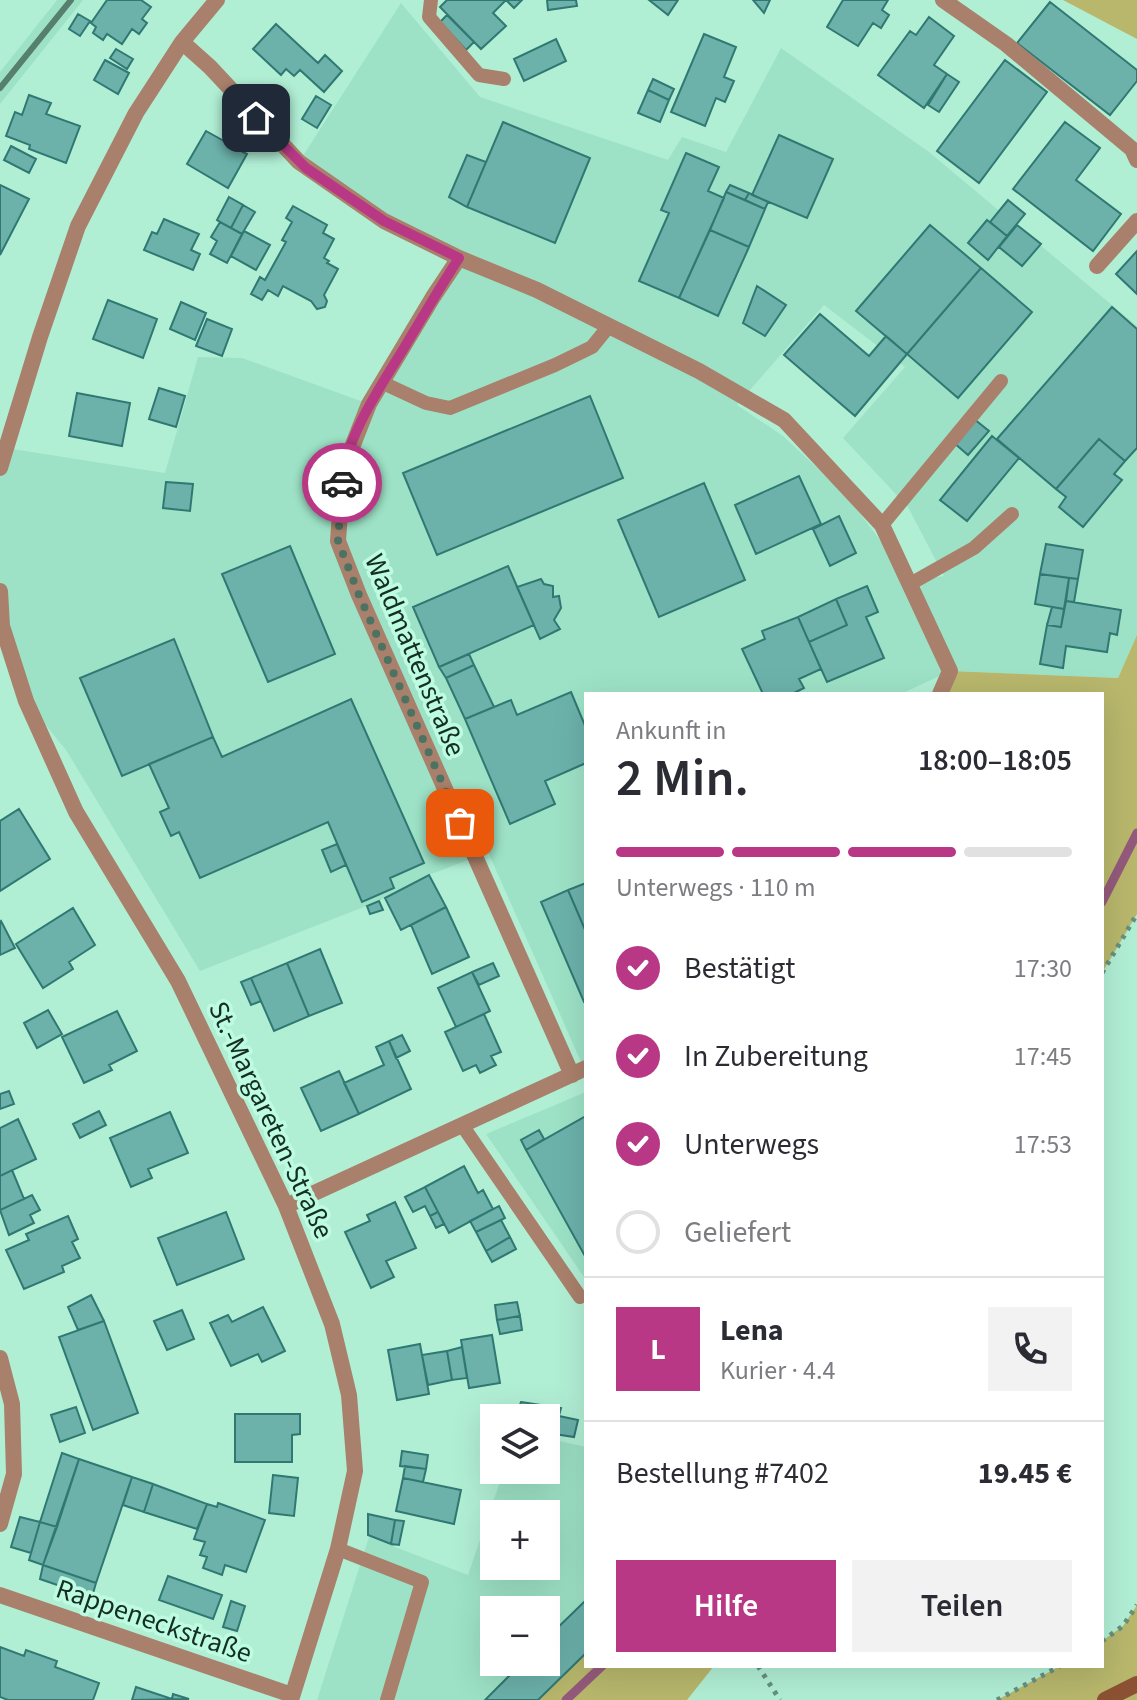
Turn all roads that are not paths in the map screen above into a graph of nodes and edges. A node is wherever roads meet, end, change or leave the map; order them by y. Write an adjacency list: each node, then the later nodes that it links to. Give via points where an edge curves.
1 (217, 0): 4 (street)
2 (431, 0): 5 (lane, via 429,17 479,75)
3 (943, 0): 6 (street, via 1006,44 1132,149)
4 (182, 42): 8 (street, via 306,168 384,221); 13 (street, via 136,113 78,226)
5 (504, 79)
6 (1137, 160)
7 (1137, 221): 9 (street)
8 (459, 258): 10 (street); 12 (street, Waldmattenstraße)
9 (1097, 266)
10 (609, 326): 12 (lane, via 592,347 450,408); 15 (street, via 784,420)
11 (1001, 381): 15 (lane)
12 (383, 383): 20 (street, Waldmattenstraße, via 343,470 338,541)
13 (0, 468)
14 (1012, 514): 16 (lane, via 974,548)
15 (882, 525): 16 (street)
16 (910, 584): 19 (street, via 950,671)
17 (0, 591): 18 (street, St.-Margareten-Straße)
18 (1, 626): 22 (street, St.-Margareten-Straße, via 26,701 76,812 178,981)
19 (941, 692)
20 (579, 1071): 21 (street, Waldmattenstraße)
21 (462, 1125): 22 (street, Waldmattenstraße); 23 (lane)
22 (286, 1206): 26 (street, St.-Margareten-Straße, via 332,1324 349,1395 355,1471)
23 (580, 1297)
24 (0, 1358): 25 (street, via 12,1404 14,1474)
25 (0, 1524)
26 (338, 1549): 29 (street, St.-Margareten-Straße); 30 (lane, via 422,1582)
27 (0, 1595): 29 (street, Rappeneckstraße)
28 (1137, 1684): 31 (main road)
29 (291, 1698)
30 (387, 1700)
31 (1105, 1700)

